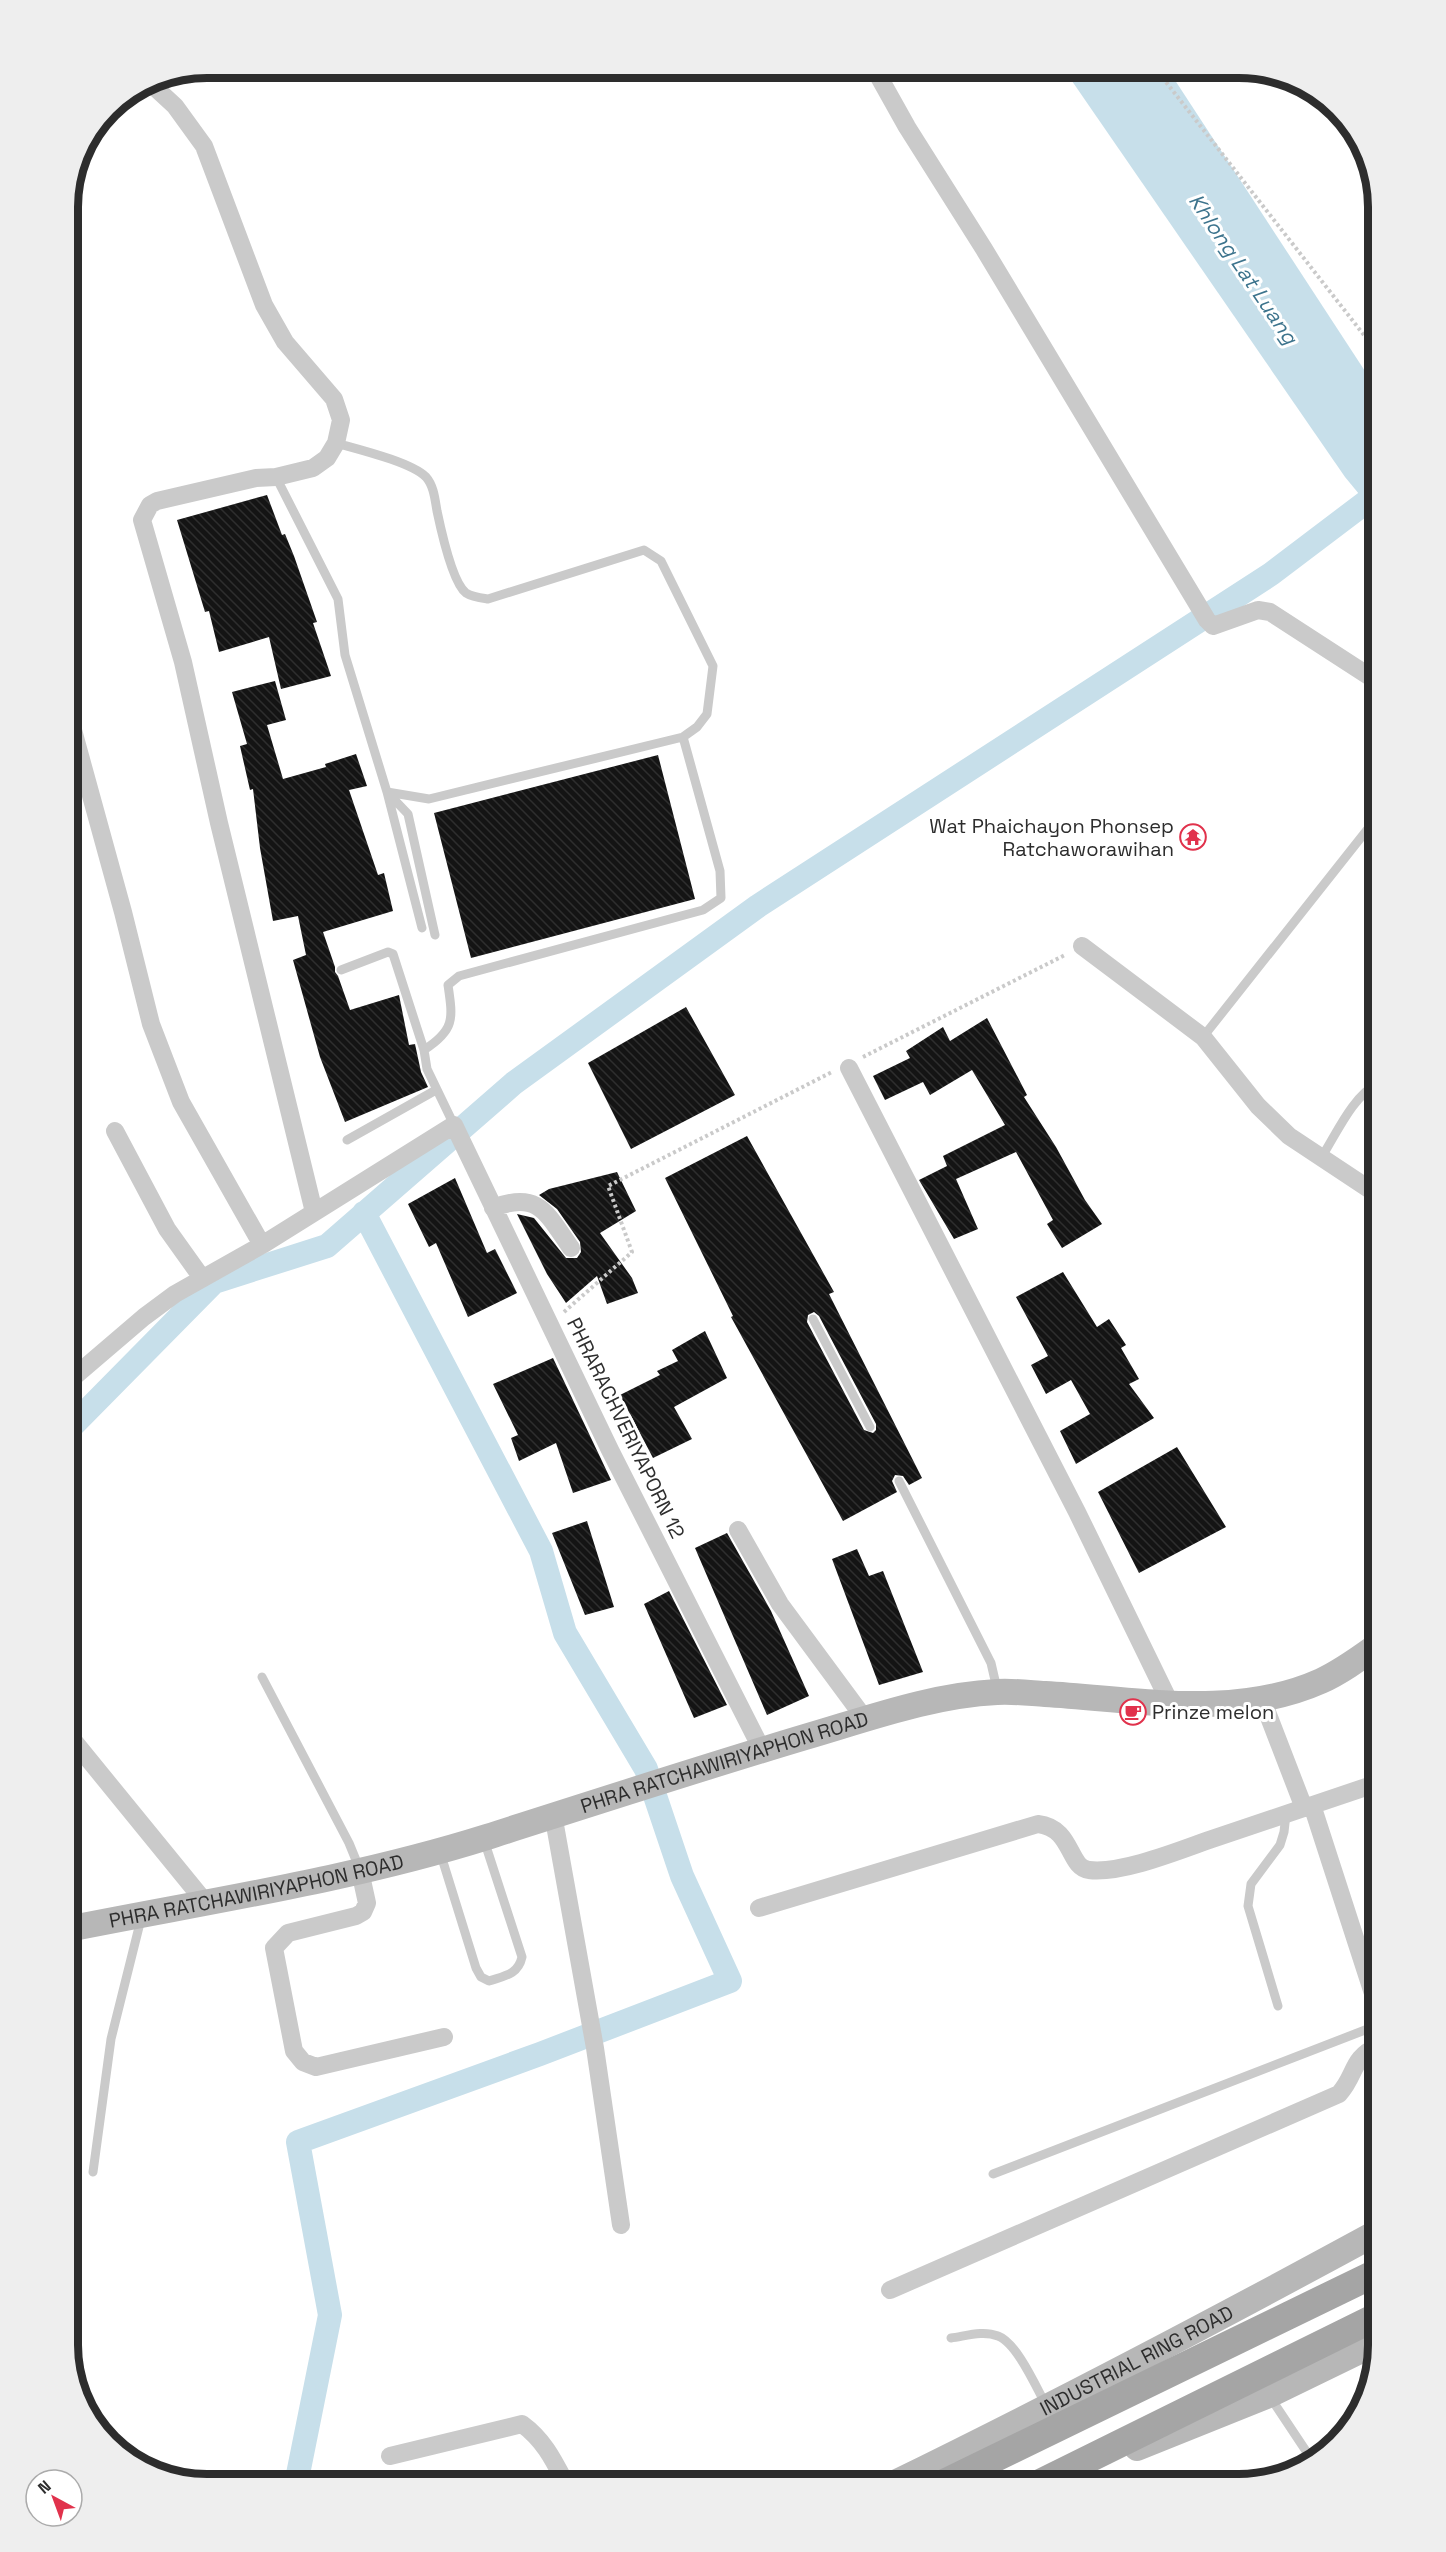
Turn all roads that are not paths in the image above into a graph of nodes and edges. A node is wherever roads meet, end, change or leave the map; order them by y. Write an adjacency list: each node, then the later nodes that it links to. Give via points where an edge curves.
1 (880, 78): 5 (street, via 1207,620 1213,626 1258,610 1270,612)
2 (157, 88): 3 (street, via 204,146 264,305 285,342 334,399 341,420)
3 (336, 443): 4 (street, via 327,458 314,468); 6 (lane, via 377,455 425,476 433,489 457,581 472,596 488,599 644,550 661,561 713,666 707,714)
4 (276, 477): 8 (lane, via 338,599 345,655); 25 (street, via 157,501 150,505 142,520 183,662)
5 (1368, 676)
6 (682, 737): 8 (lane, via 429,799); 15 (lane, via 720,871 721,898 703,910 459,976 448,985 452,1022 443,1038)
7 (78, 748): 26 (street, via 151,1024 181,1102)
8 (387, 792): 10 (lane); 11 (lane, via 408,814)
9 (1368, 829): 14 (lane)
10 (422, 928)
11 (435, 935)
12 (1082, 946): 14 (street)
13 (341, 970): 15 (lane, via 388,952 393,954)
14 (1203, 1036): 22 (street, via 1258,1106 1289,1136)
15 (424, 1050): 18 (lane)
16 (850, 1065): 38 (street)
17 (1368, 1089): 22 (lane)
18 (436, 1090): 19 (lane); 21 (lane)
19 (455, 1127): 24 (street, PHRARACHVERIYAPORN 12); 25 (street)
20 (115, 1131): 28 (street, via 167,1229)
21 (347, 1140)
22 (1321, 1158): 23 (street)
23 (1368, 1185)
24 (493, 1208): 27 (street, via 513,1200 530,1202 547,1214); 41 (street, PHRARACHVERIYAPORN 12)
25 (314, 1212): 26 (street)
26 (262, 1245): 28 (street)
27 (572, 1248)
28 (201, 1278): 30 (street, via 144,1317)
29 (813, 1318): 31 (lane)
30 (78, 1373)
31 (870, 1427)
32 (899, 1481): 36 (lane, via 991,1663)
33 (738, 1530): 39 (street, via 780,1604)
34 (1368, 1651): 37 (main road, PHRA RATCHAWIRIYAPHON ROAD, via 1322,1681)
35 (262, 1677): 48 (lane)
36 (998, 1692): 38 (main road, PHRA RATCHAWIRIYAPHON ROAD); 39 (main road, PHRA RATCHAWIRIYAPHON ROAD, via 924,1703)
37 (1262, 1699): 38 (main road, PHRA RATCHAWIRIYAPHON ROAD, via 1209,1705); 43 (street)
38 (1170, 1703)
39 (865, 1719): 41 (main road, PHRA RATCHAWIRIYAPHON ROAD)
40 (78, 1746): 49 (street)
41 (762, 1750): 44 (main road, PHRA RATCHAWIRIYAPHON ROAD)
42 (1368, 1786): 43 (street)
43 (1308, 1806): 45 (street); 53 (street)
44 (553, 1814): 46 (main road, PHRA RATCHAWIRIYAPHON ROAD); 60 (street, via 595,2048)
45 (1286, 1814): 50 (street, via 1147,1861 1102,1870 1080,1867 1060,1832 1050,1825 1038,1824); 54 (lane, via 1280,1845 1251,1884 1248,1906)
46 (483, 1838): 47 (main road, PHRA RATCHAWIRIYAPHON ROAD); 47 (lane, via 522,1957 514,1972 489,1981 476,1968)
47 (439, 1850): 48 (main road, PHRA RATCHAWIRIYAPHON ROAD)
48 (360, 1871): 49 (main road, PHRA RATCHAWIRIYAPHON ROAD); 56 (street, via 368,1903 363,1912 288,1933 274,1948 294,2051 303,2062 316,2067)
49 (206, 1902): 51 (main road, PHRA RATCHAWIRIYAPHON ROAD)
50 (759, 1908)
51 (142, 1914): 52 (main road, PHRA RATCHAWIRIYAPHON ROAD); 58 (lane, via 111,2039)
52 (78, 1927)
53 (1368, 1980)
54 (1278, 2006)
55 (1368, 2029): 59 (lane)
56 (444, 2037)
57 (1368, 2051): 63 (street, via 1352,2069 1349,2083 1339,2094)
58 (93, 2172)
59 (993, 2174)
60 (621, 2225)
61 (1368, 2237): 68 (main road, INDUSTRIAL RING ROAD)
62 (1368, 2277): 73 (main road, INDUSTRIAL RING ROAD)
63 (890, 2290)
64 (1368, 2321): 74 (main road)
65 (951, 2338): 68 (lane, via 984,2333 1000,2336 1017,2354)
66 (1368, 2347): 67 (main road)
67 (1269, 2395): 69 (lane); 75 (main road)
68 (1048, 2408): 72 (main road, INDUSTRIAL RING ROAD)
69 (1308, 2454)
70 (390, 2456): 71 (street, via 522,2424 538,2436)
71 (561, 2474)
72 (913, 2474)
73 (963, 2474)
74 (1058, 2474)
75 (1071, 2474)

